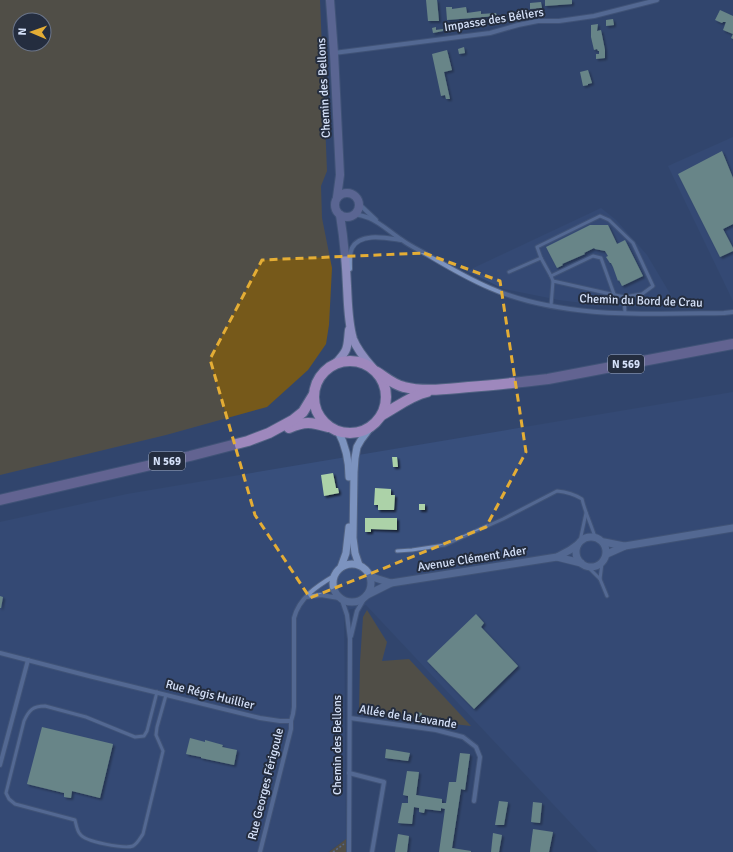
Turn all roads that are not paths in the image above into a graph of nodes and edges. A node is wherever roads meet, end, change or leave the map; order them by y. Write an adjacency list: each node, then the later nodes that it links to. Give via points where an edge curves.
1 (330, 0): 3 (main road, Chemin des Bellons)
2 (656, 0): 3 (street, Impasse des Béliers, via 594,16 538,21 490,33)
3 (334, 53): 4 (main road, Chemin des Bellons)
4 (340, 175): 5 (main road, Chemin des Bellons); 6 (main road, Chemin des Bellons)
5 (349, 193): 6 (main road); 7 (main road)
6 (337, 197): 8 (main road, via 334,205)
7 (358, 203): 9 (main road); 10 (street)
8 (340, 215): 9 (main road); 11 (main road)
9 (353, 215): 10 (street, via 368,217); 11 (main road)
10 (377, 222): 12 (street, Chemin du Bord de Crau)
11 (344, 239): 17 (main road)
12 (402, 240): 17 (street, via 375,237 358,240 352,249); 20 (street, Chemin du Bord de Crau, via 490,288)
13 (541, 258): 14 (lane); 15 (lane); 19 (lane, via 537,247 600,216 609,220 633,243 653,286 642,294)
14 (509, 272)
15 (551, 276): 16 (lane); 18 (lane, via 593,256 601,258)
16 (553, 281): 18 (lane); 20 (lane)
17 (347, 286): 23 (main road)
18 (614, 294): 19 (lane)
19 (624, 297): 22 (lane)
20 (551, 306): 22 (street, Chemin du Bord de Crau, via 593,312)
21 (733, 312): 22 (street, Chemin du Bord de Crau)
22 (625, 313)
23 (350, 324): 25 (main road, via 347,348); 26 (main road, via 356,345)
24 (733, 344): 27 (main road, N 569, via 548,379)
25 (336, 363): 26 (main road, via 358,361); 28 (main road, via 321,375)
26 (374, 370): 27 (main road, N 569, via 402,386); 29 (main road, via 386,388 386,406)
27 (436, 390): 29 (main road, N 569, via 416,395)
28 (314, 394): 31 (main road, via 318,414); 32 (main road, N 569, via 299,416)
29 (382, 415): 30 (main road)
30 (370, 428): 31 (main road, via 353,434); 44 (street, via 357,447 355,458 353,538)
31 (335, 430): 32 (main road, N 569, via 305,423); 46 (street, via 346,450 349,471 349,529 346,553)
32 (270, 433): 33 (main road, N 569, via 190,456)
33 (0, 500)
34 (586, 513): 36 (lane); 38 (lane); 40 (lane, via 582,499 557,491 445,545)
35 (733, 528): 39 (street)
36 (595, 536): 37 (street); 38 (street, via 585,538)
37 (604, 542): 39 (street); 41 (street)
38 (579, 543): 42 (street, Avenue Clément Ader); 45 (street, via 576,555)
39 (625, 546): 41 (street)
40 (397, 551)
41 (607, 554): 43 (street)
42 (558, 557): 45 (street, Avenue Clément Ader); 50 (street, Avenue Clément Ader)
43 (602, 563): 45 (street, via 593,567); 49 (lane)
44 (359, 565): 46 (street, via 347,564); 47 (street)
45 (584, 565): 49 (lane)
46 (341, 567): 48 (street)
47 (370, 575): 50 (street); 53 (street, via 371,586)
48 (334, 576): 52 (street, via 312,590); 54 (street, via 333,587)
49 (600, 579): 51 (lane)
50 (391, 584): 53 (street, Avenue Clément Ader)
51 (607, 596)
52 (307, 597): 54 (street, via 321,595); 61 (street, via 299,605 294,618 294,707)
53 (366, 597): 54 (street, via 355,603); 55 (street, Chemin des Bellons, via 357,611)
54 (340, 599): 55 (street, Chemin des Bellons, via 347,615)
55 (350, 638): 60 (street, Chemin des Bellons)
56 (0, 653): 57 (street, Rue Régis Huillier)
57 (28, 660): 58 (street, Rue Régis Huillier); 62 (street)
58 (157, 692): 59 (street, Rue Régis Huillier); 59 (lane, via 144,736 135,737 86,717 46,706 28,711 6,793 8,799 15,804 75,820 80,834 98,843 123,847 137,844 143,834 163,751 156,735)
59 (166, 694): 61 (street, Rue Régis Huillier, via 260,718)
60 (350, 718): 63 (street, Chemin des Bellons); 64 (street, Allée de la Lavande, via 436,730 463,737 476,747 480,757)
61 (291, 721): 65 (street, Rue Georges Férigoule, via 291,730)
62 (0, 765)
63 (349, 773): 66 (street, Chemin des Bellons); 67 (street, via 384,782)
64 (474, 800)
65 (260, 852)
66 (348, 852)
67 (372, 852)

